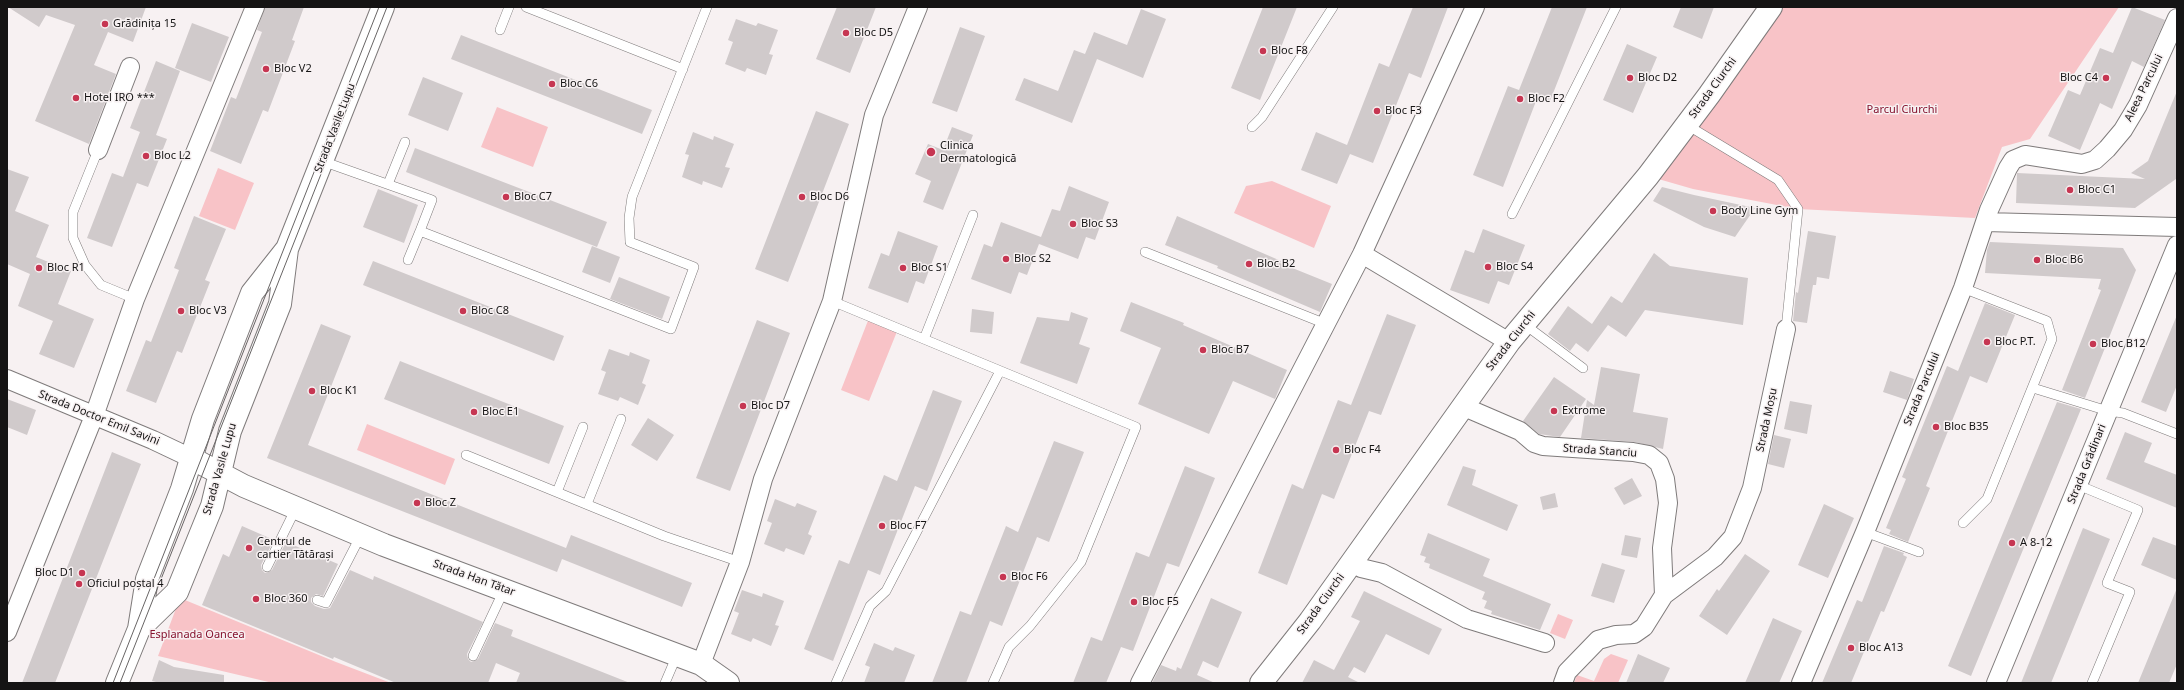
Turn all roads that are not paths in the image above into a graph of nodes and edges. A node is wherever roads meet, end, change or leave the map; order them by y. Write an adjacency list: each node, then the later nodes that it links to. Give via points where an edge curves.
1 (254, 7): 33 (street)
2 (383, 7): 19 (street, Strada Vasile Lupu)
3 (509, 7): 12 (lane)
4 (526, 7): 14 (lane)
5 (707, 7): 14 (lane)
6 (918, 7): 34 (street, via 874,115)
7 (1333, 7): 16 (lane, via 1262,117)
8 (1475, 7): 30 (street)
9 (1616, 7): 22 (lane)
10 (1771, 7): 15 (street, Strada Ciurchi)
11 (2177, 18): 20 (street, Aleea Parcului, via 2138,105 2123,130 2095,160)
12 (500, 30)
13 (130, 68): 18 (street)
14 (683, 69): 26 (lane, via 632,197 629,218 630,242 694,266 671,329)
15 (1687, 125): 36 (street, Strada Ciurchi); 37 (lane, Strada Moșu, via 1778,180 1798,208)
16 (1252, 127)
17 (405, 142): 21 (lane)
18 (98, 150): 33 (lane, via 74,212 73,238 85,265 102,285)
19 (322, 161): 21 (lane); 28 (street, Strada Vasile Lupu)
20 (2082, 164): 24 (street, Strada Parcului, via 2025,156 2013,160)
21 (388, 184): 26 (lane, via 432,200)
22 (1512, 214)
23 (973, 215): 38 (lane)
24 (1985, 222): 25 (street); 32 (street, Strada Parcului)
25 (2177, 226)
26 (420, 231): 31 (lane)
27 (2177, 245): 45 (street, Strada Grădinari)
28 (287, 249): 51 (street, Strada Vasile Lupu, via 252,293 202,419); 52 (street, Strada Vasile Lupu, via 280,304 230,431)
29 (1145, 252): 35 (lane)
30 (1362, 254): 35 (street); 39 (street)
31 (408, 260)
32 (1963, 288): 43 (lane, via 2046,321 2052,339); 58 (street, Strada Parcului)
33 (135, 299): 46 (street)
34 (832, 301): 38 (lane); 62 (street, via 763,479)
35 (1326, 324): 78 (street)
36 (1524, 324): 39 (street, Strada Ciurchi); 40 (lane)
37 (1786, 329): 65 (street, Strada Moșu, via 1752,488 1733,536 1715,557)
38 (924, 339): 41 (lane)
39 (1509, 342): 44 (street, Strada Ciurchi)
40 (1583, 368)
41 (1000, 371): 76 (lane, via 886,591 870,606); 77 (lane, via 1136,427 1080,562 1030,626 1009,647)
42 (7, 379): 46 (street, Strada Doctor Emil Savini)
43 (2033, 388): 45 (lane); 57 (lane, via 1987,499)
44 (1462, 406): 61 (street, Strada Ciurchi); 65 (street, Strada Stanciu, via 1520,431 1534,443 1543,446 1633,452 1649,455 1659,463 1666,479 1668,503 1662,548)
45 (2108, 411): 49 (lane, via 2123,412); 53 (street, Strada Grădinari)
46 (94, 416): 51 (street, Strada Doctor Emil Savini); 68 (street)
47 (621, 419): 55 (lane)
48 (583, 427): 54 (lane)
49 (2177, 434)
50 (466, 455): 54 (lane)
51 (191, 458): 52 (street, Strada Han Tătar); 67 (street, Strada Vasile Lupu, via 182,489 147,579)
52 (219, 473): 56 (street, Strada Han Tătar); 67 (street, Strada Vasile Lupu, via 212,506 177,592)
53 (2078, 485): 82 (street, Strada Grădinari); 83 (lane, via 2138,510 2107,583 2130,592)
54 (557, 492): 55 (lane)
55 (587, 504): 62 (lane, via 664,536)
56 (296, 508): 59 (street, Strada Han Tătar); 63 (lane)
57 (1963, 523)
58 (1865, 532): 60 (lane); 81 (street, Strada Parcului)
59 (361, 535): 64 (street, Strada Han Tătar); 66 (lane, via 326,603)
60 (1919, 552)
61 (1351, 561): 69 (street, via 1361,568 1382,573 1467,618); 79 (street, Strada Ciurchi, via 1310,621)
62 (740, 562): 72 (street)
63 (267, 567)
64 (505, 589): 70 (street, Strada Han Tătar); 71 (lane)
65 (1664, 595): 80 (street, Strada Moșu, via 1644,627 1634,634 1598,640 1567,672)
66 (317, 600)
67 (138, 629): 73 (street, Strada Vasile Lupu)
68 (7, 632)
69 (1546, 643)
70 (677, 655): 72 (street, Strada Han Tătar); 74 (lane)
71 (473, 656)
72 (700, 664): 75 (street, Strada Han Tătar)
73 (117, 683)
74 (665, 683)
75 (728, 683)
76 (836, 683)
77 (993, 683)
78 (1140, 683)
79 (1261, 683)
80 (1563, 683)
81 (1801, 683)
82 (1996, 683)
83 (2092, 683)

